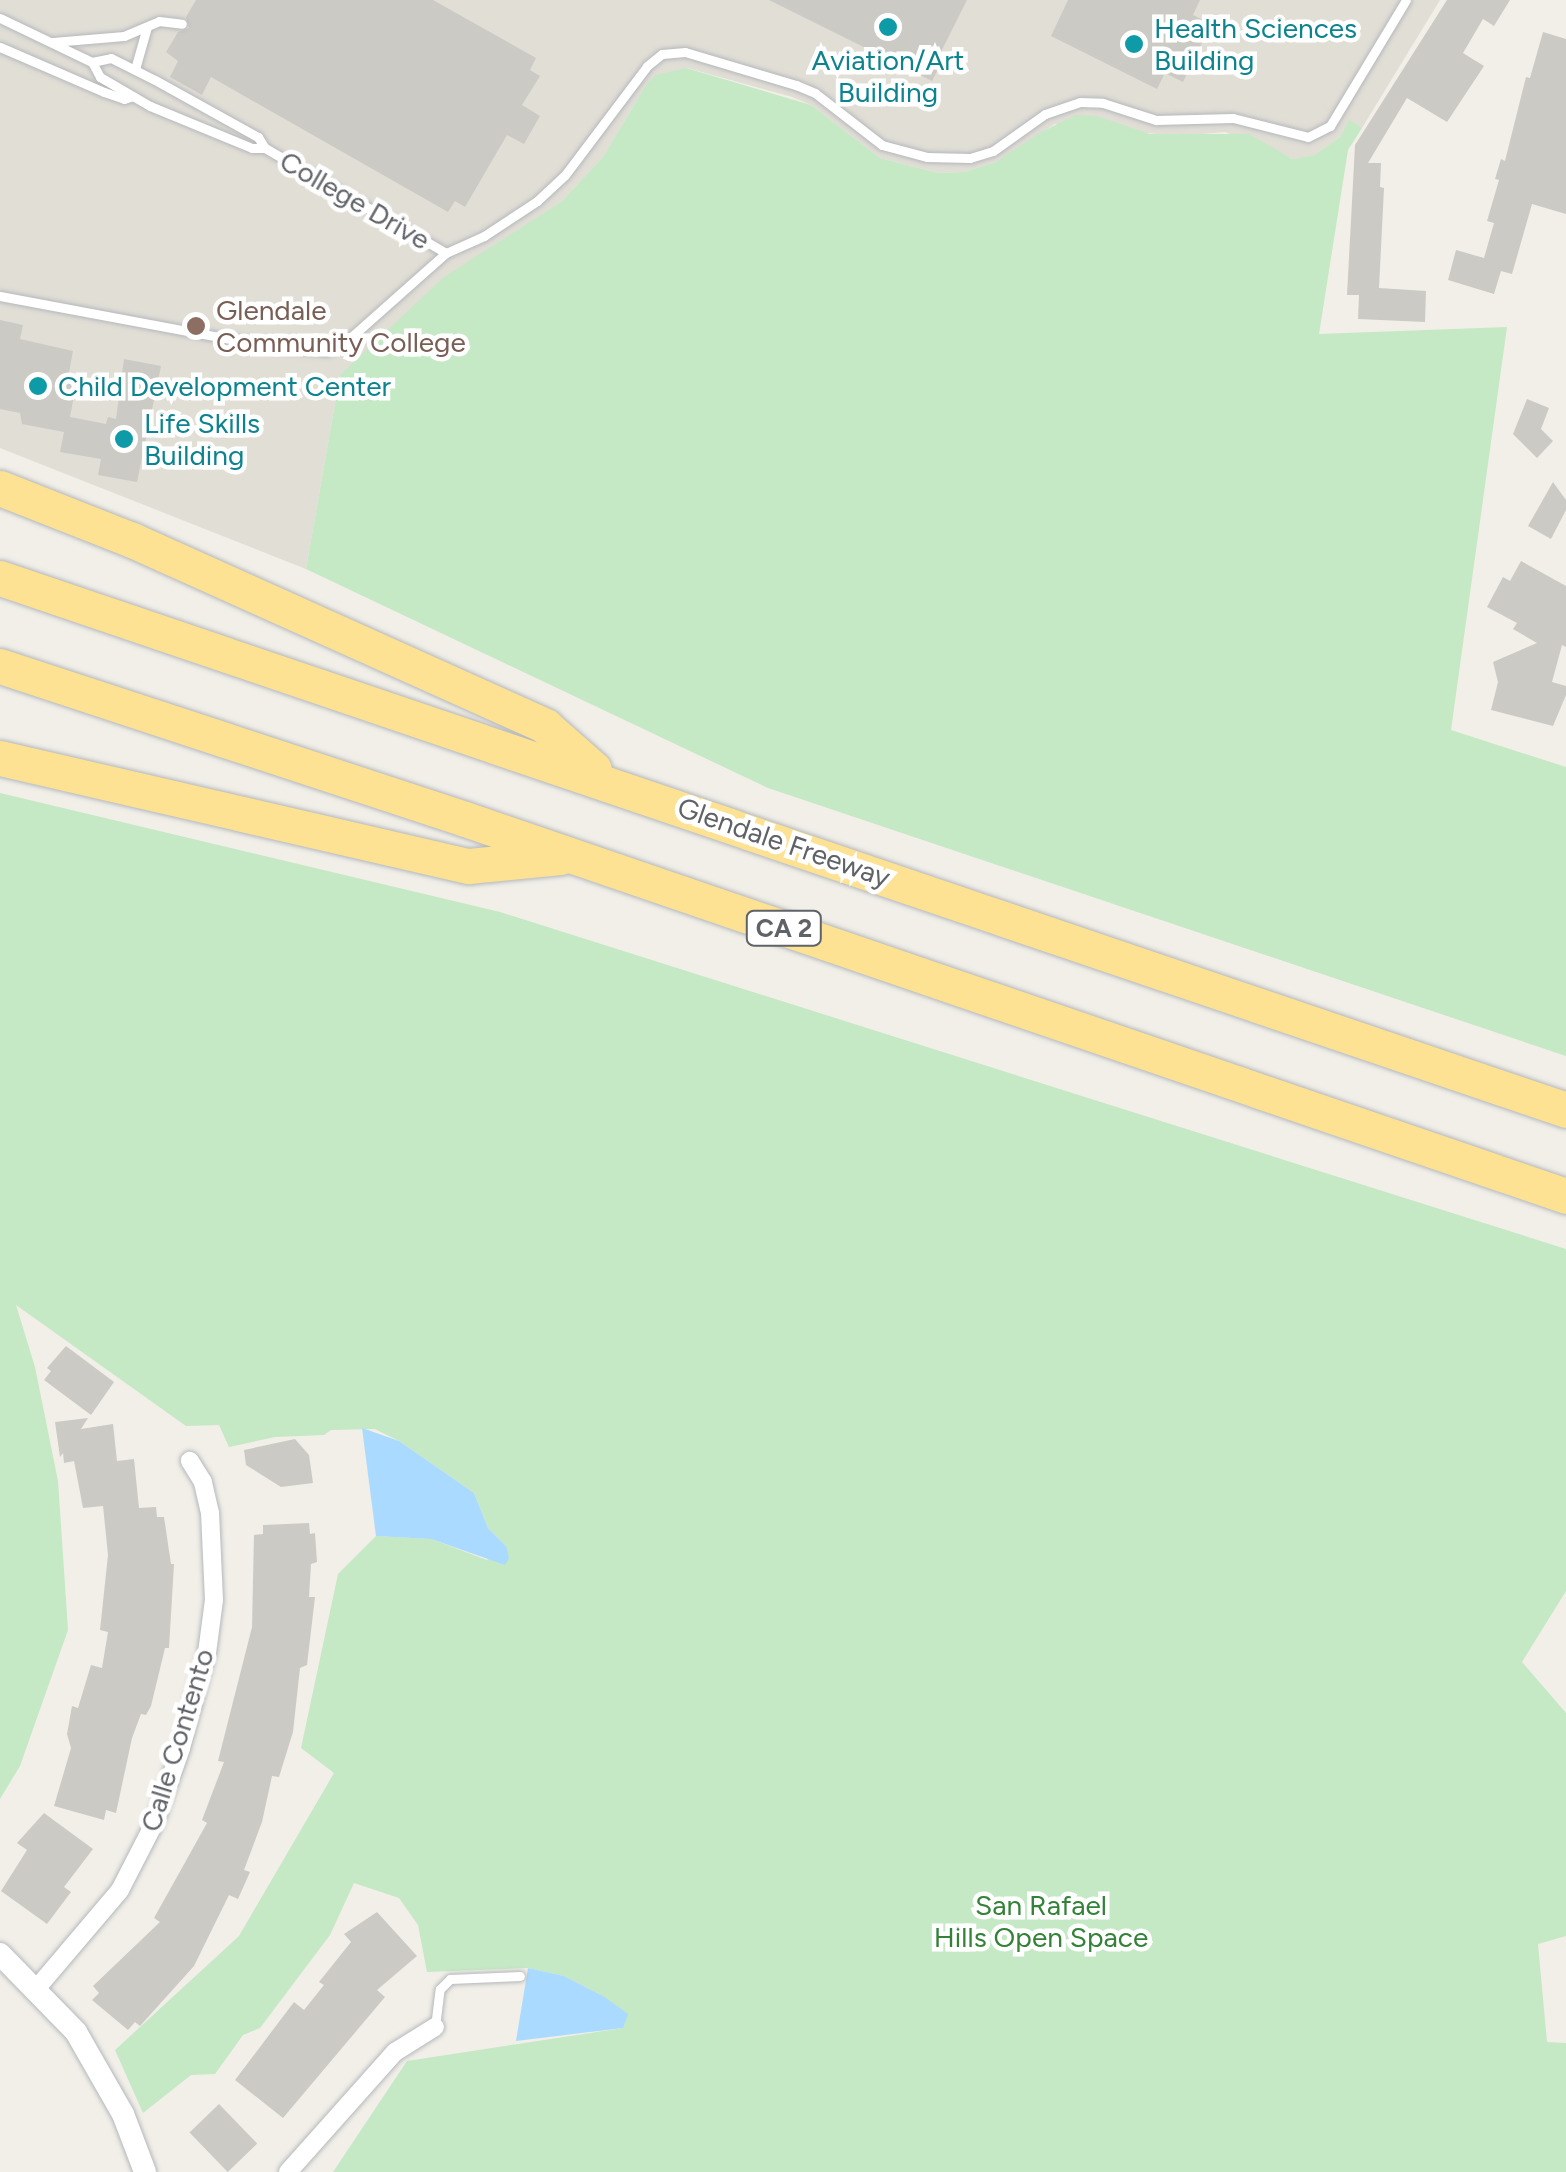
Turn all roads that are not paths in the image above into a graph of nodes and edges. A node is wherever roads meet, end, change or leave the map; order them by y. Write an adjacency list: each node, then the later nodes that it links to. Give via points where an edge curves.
1 (1406, 0): 11 (lane, College Drive, via 1330,126 1308,137 1232,118 1156,120 1080,102 1045,114 993,151 927,157 882,145 796,84 686,52 662,54 538,201)
2 (0, 18): 5 (lane, College Drive)
3 (182, 24): 4 (lane)
4 (147, 26): 5 (lane, via 124,36); 8 (lane)
5 (50, 42): 7 (lane, College Drive)
6 (0, 47): 9 (lane, via 104,92)
7 (92, 62): 8 (lane, College Drive, via 111,58); 9 (lane, College Drive, via 100,77)
8 (135, 69): 10 (lane, College Drive, via 258,137)
9 (133, 96): 10 (lane, College Drive)
10 (265, 148): 11 (lane, College Drive)
11 (446, 253): 12 (lane, via 327,351)
12 (0, 296)
13 (0, 488): 17 (highway, via 132,540 545,726)
14 (0, 578): 17 (highway, Glendale Freeway)
15 (0, 666): 18 (highway, CA 2)
16 (0, 758): 18 (highway, via 469,866)
17 (606, 780): 19 (highway, Glendale Freeway)
18 (574, 856): 20 (highway, CA 2)
19 (1566, 1110)
20 (1566, 1196)
21 (190, 1462): 24 (street, Calle Contento, via 210,1512 214,1600 207,1653 180,1748 155,1822 120,1890)
22 (0, 1954): 24 (street)
23 (520, 1976): 25 (lane, via 450,1979 440,1989)
24 (37, 1988): 26 (street, via 97,2065)
25 (434, 2027): 27 (street, via 395,2052)
26 (145, 2172)
27 (288, 2172)

